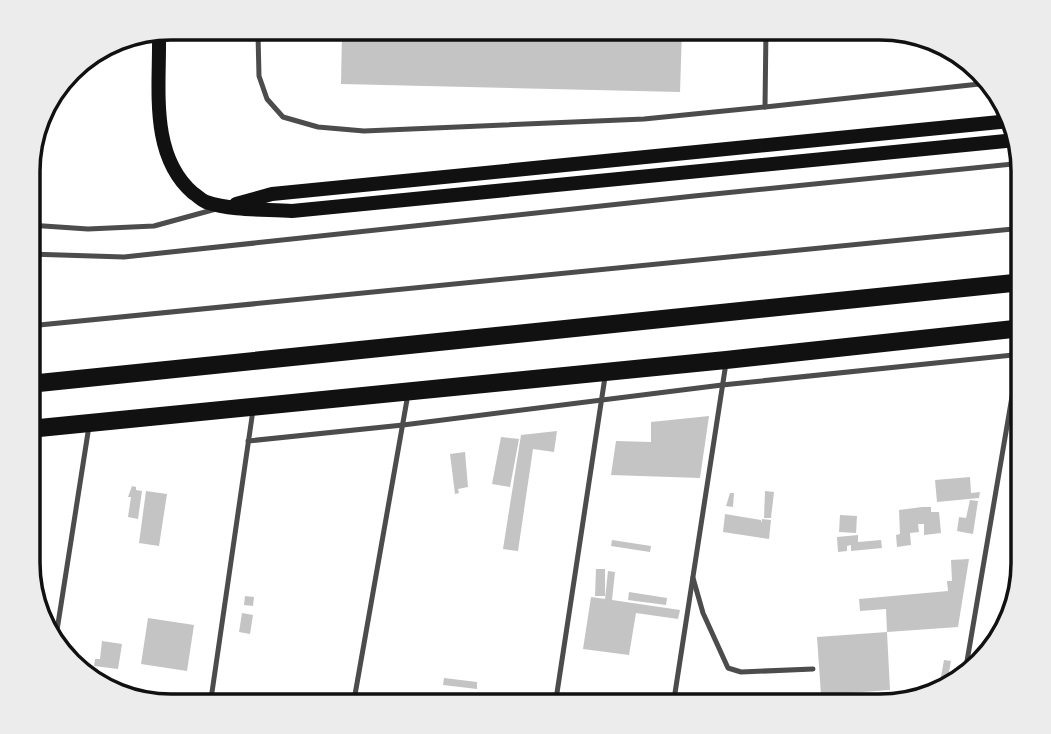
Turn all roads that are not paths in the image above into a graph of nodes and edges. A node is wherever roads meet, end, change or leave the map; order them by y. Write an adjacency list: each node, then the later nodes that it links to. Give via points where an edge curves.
1 (258, 40): 5 (lane, via 259,76 267,99 283,117 318,127 379,131 644,119)
2 (159, 41): 9 (main road, via 162,139 169,161 183,184 203,201)
3 (766, 41): 5 (lane)
4 (977, 84): 5 (lane)
5 (765, 107)
6 (1001, 122): 9 (main road, via 272,194)
7 (1007, 140): 9 (main road, via 292,211)
8 (1010, 164): 12 (lane, via 124,257)
9 (224, 207): 10 (lane, via 154,226)
10 (40, 226)
11 (1010, 229): 14 (lane)
12 (40, 254)
13 (1010, 283): 19 (highway)
14 (40, 325)
15 (1010, 331): 17 (highway)
16 (1010, 355): 20 (lane)
17 (726, 360): 18 (highway); 20 (lane)
18 (606, 370): 21 (highway); 22 (lane)
19 (41, 383)
20 (722, 385): 22 (lane); 29 (lane)
21 (409, 391): 23 (highway); 26 (lane)
22 (602, 399): 26 (lane); 35 (lane)
23 (253, 407): 25 (highway); 28 (lane)
24 (1010, 417): 31 (lane)
25 (90, 423): 27 (highway); 30 (lane)
26 (403, 425): 28 (lane); 34 (lane)
27 (41, 428)
28 (247, 441): 33 (lane)
29 (692, 575): 32 (lane, via 728,668 741,672); 36 (lane)
30 (58, 627)
31 (967, 660)
32 (813, 669)
33 (212, 693)
34 (355, 693)
35 (557, 694)
36 (675, 694)

